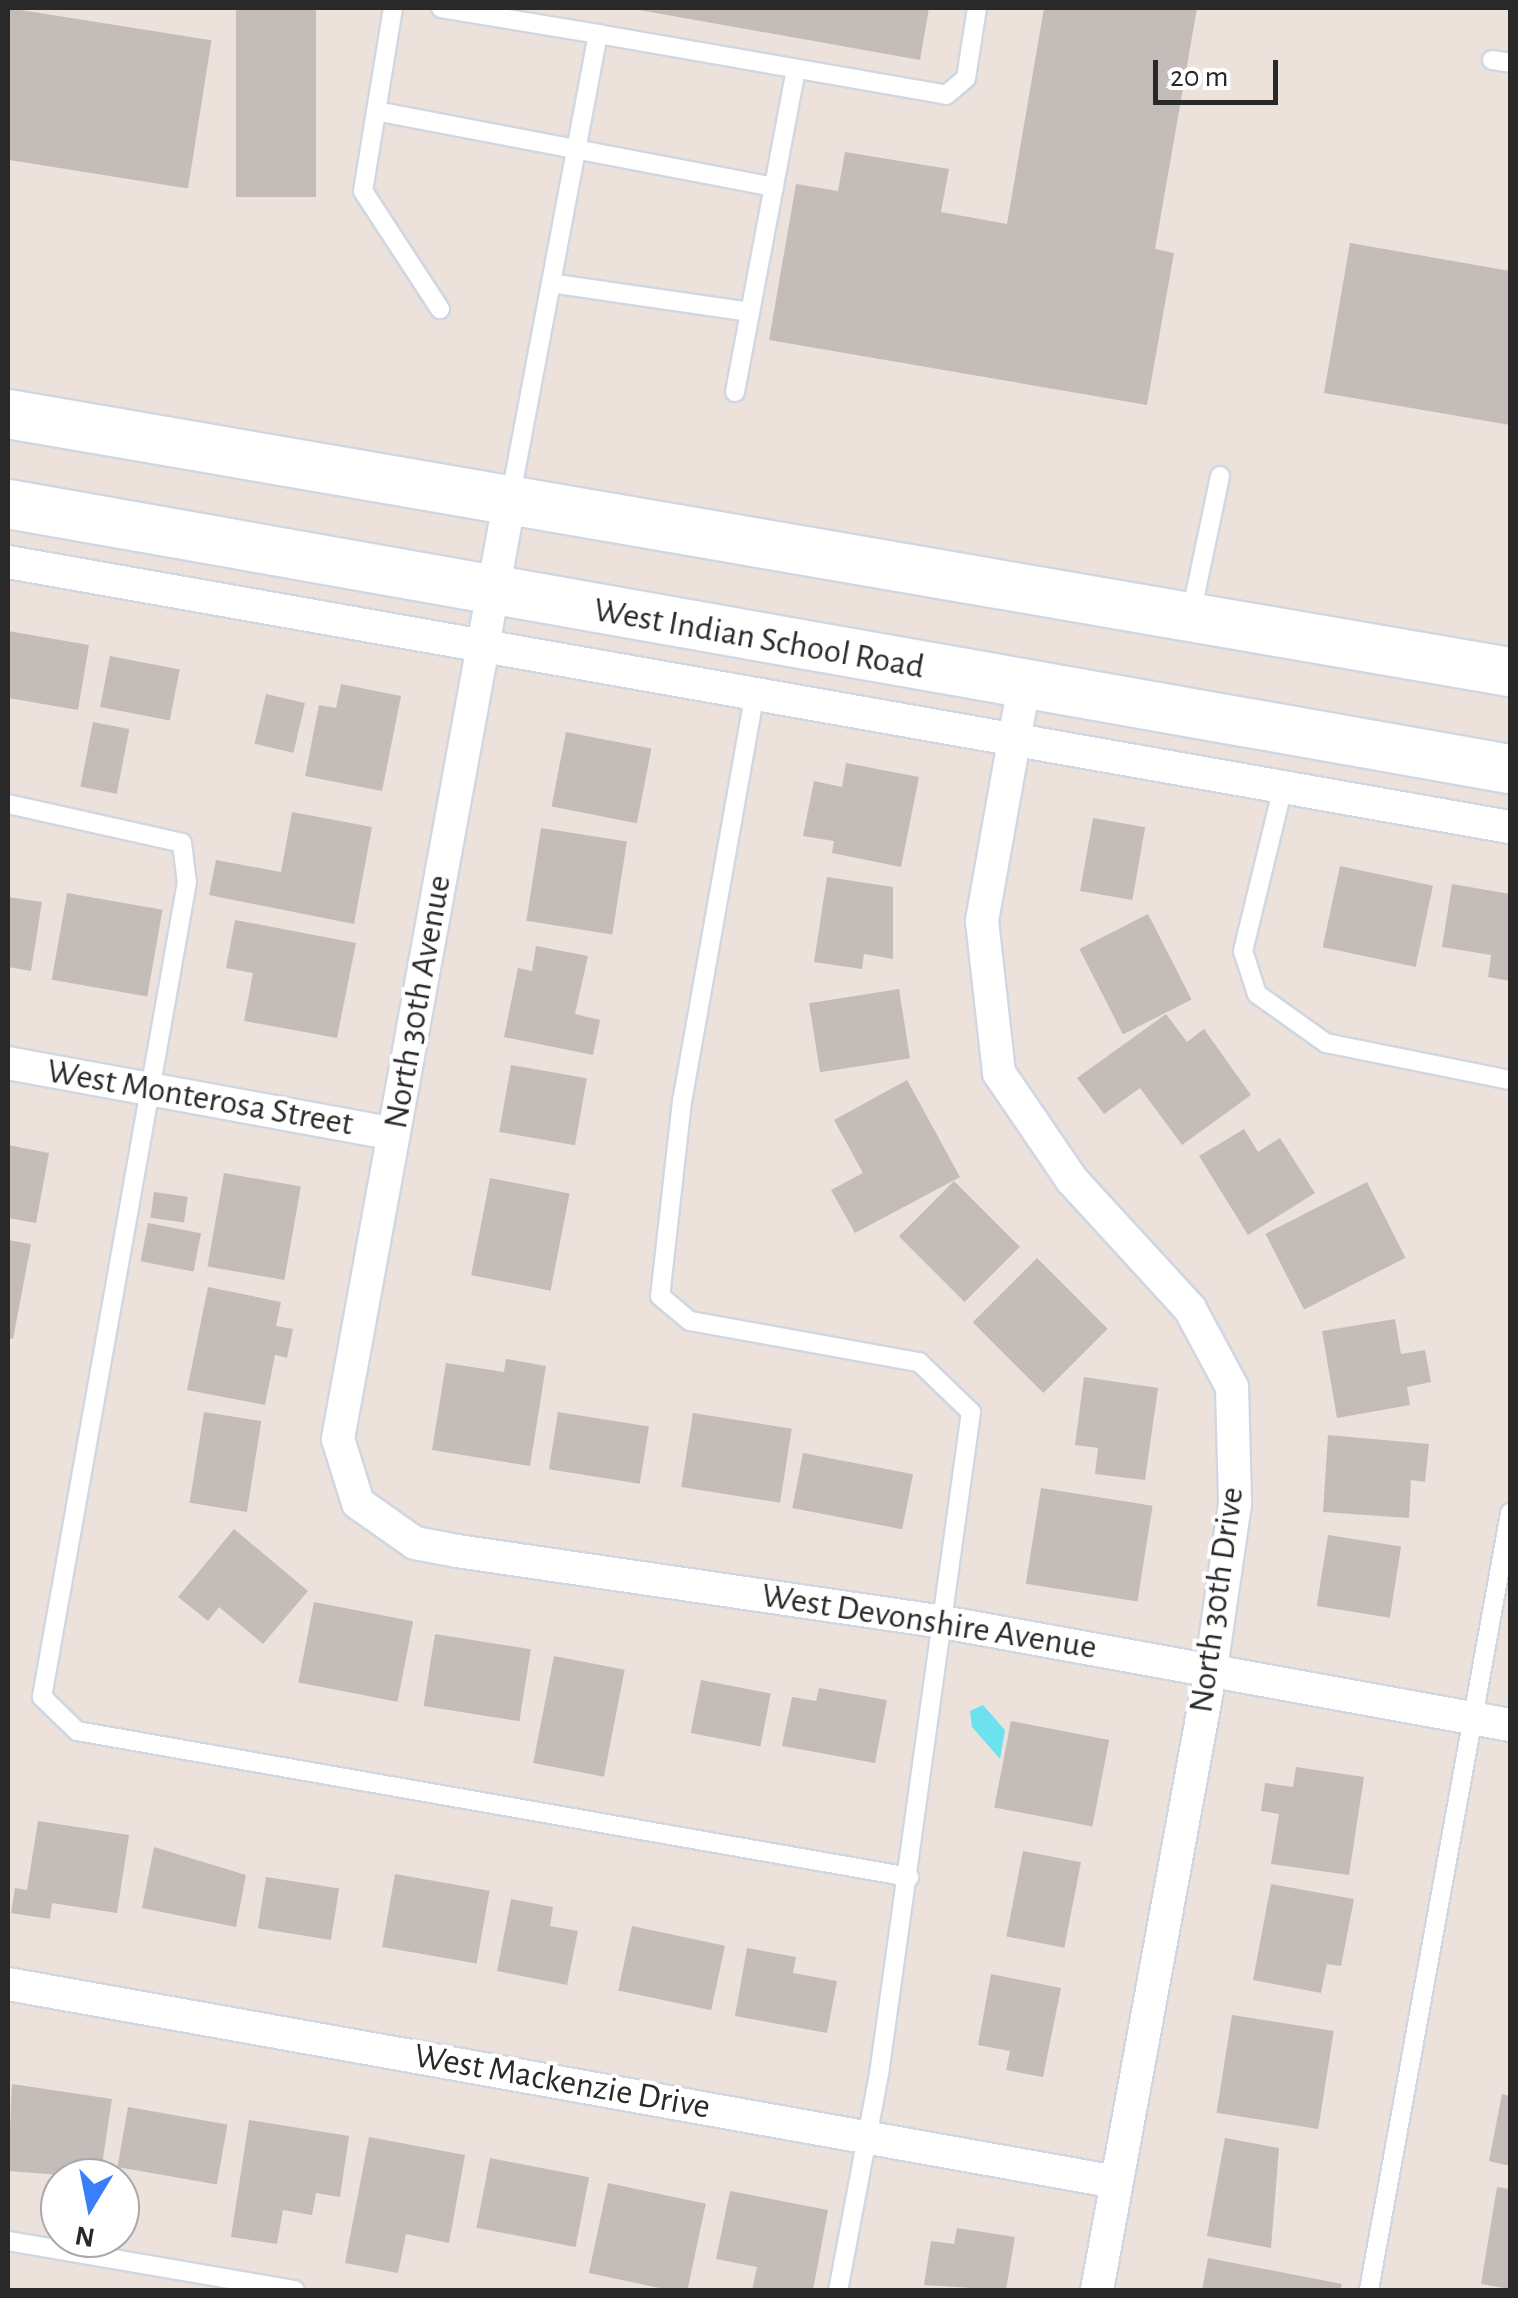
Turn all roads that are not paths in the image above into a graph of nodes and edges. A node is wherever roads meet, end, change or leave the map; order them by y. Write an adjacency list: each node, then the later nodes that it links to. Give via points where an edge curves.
1 (394, 8): 6 (lane)
2 (441, 8): 4 (lane)
3 (977, 8): 5 (lane, via 966,78 946,96)
4 (598, 34): 5 (lane); 7 (lane)
5 (796, 69): 8 (lane)
6 (376, 112): 7 (lane); 10 (lane, via 363,191)
7 (578, 148): 8 (lane); 9 (lane)
8 (774, 187): 11 (lane)
9 (556, 284): 11 (lane); 15 (lane)
10 (440, 308)
11 (750, 312): 12 (lane)
12 (735, 392)
13 (8, 414): 15 (main road)
14 (1220, 476): 19 (lane)
15 (510, 498): 18 (street, North 30th Avenue); 19 (main road)
16 (8, 504): 18 (main road, West Indian School Road)
17 (8, 562): 20 (street, West Indian School Road)
18 (493, 593): 20 (street, North 30th Avenue); 22 (main road, West Indian School Road)
19 (1191, 614): 21 (main road)
20 (483, 647): 23 (street, West Indian School Road); 32 (street, North 30th Avenue)
21 (1510, 672)
22 (1024, 685): 24 (street, North 30th Drive); 25 (main road, West Indian School Road)
23 (755, 692): 24 (street, West Indian School Road); 35 (lane, via 682,1101 660,1296 690,1321 918,1362 971,1412)
24 (1014, 740): 26 (street, West Indian School Road); 36 (street, North 30th Drive, via 982,922 999,1073 1072,1180 1190,1309 1232,1387 1235,1504)
25 (1510, 769)
26 (1283, 787): 28 (street, West Indian School Road); 30 (lane, via 1243,950 1257,994 1326,1043)
27 (8, 804): 31 (lane, via 182,843 187,882)
28 (1510, 827)
29 (8, 1063): 31 (street, West Monterosa Street)
30 (1510, 1080)
31 (145, 1088): 32 (street, West Monterosa Street); 39 (lane, via 42,1697 77,1731)
32 (393, 1134): 33 (street, North 30th Avenue, via 338,1439)
33 (358, 1504): 35 (street, West Devonshire Avenue, via 415,1542)
34 (1510, 1514): 37 (lane)
35 (944, 1622): 36 (street, West Devonshire Avenue); 39 (lane)
36 (1211, 1669): 37 (street, West Devonshire Avenue); 42 (street, North 30th Drive)
37 (1475, 1719): 38 (street, West Devonshire Avenue); 47 (lane)
38 (1510, 1725)
39 (909, 1876): 41 (lane)
40 (8, 1984): 41 (street, West Mackenzie Drive)
41 (868, 2136): 42 (street, West Mackenzie Drive); 45 (lane)
42 (1116, 2182): 46 (street, North 30th Drive)
43 (8, 2241): 44 (lane)
44 (295, 2290)
45 (838, 2290)
46 (1097, 2290)
47 (1369, 2290)

